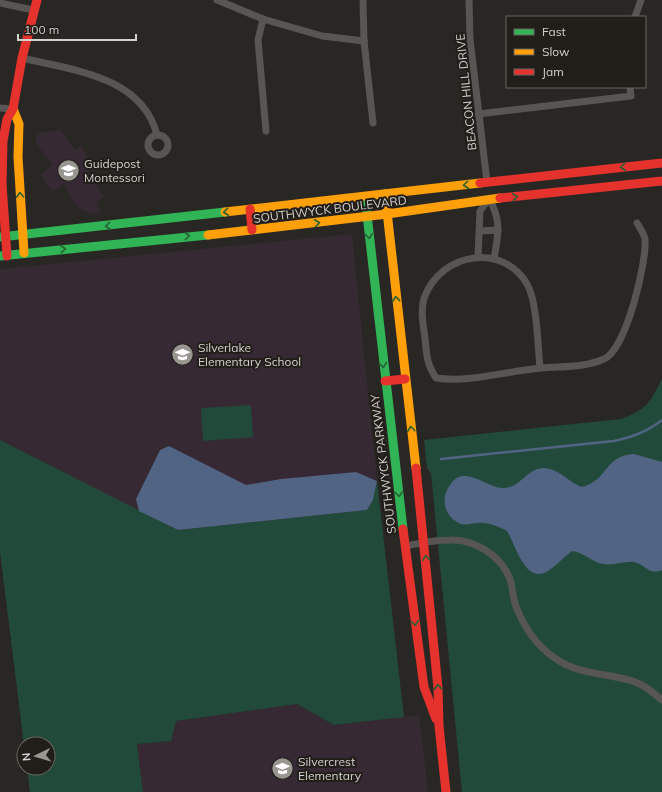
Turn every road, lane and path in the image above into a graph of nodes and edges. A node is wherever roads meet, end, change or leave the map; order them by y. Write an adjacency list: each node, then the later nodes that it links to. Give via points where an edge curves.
1 (37, 0): 7 (street)
2 (217, 0): 9 (street)
3 (363, 0): 10 (street)
4 (469, 0): 15 (street, BEACON HILL DRIVE, via 470,39)
5 (641, 0): 8 (street)
6 (0, 3): 7 (street)
7 (33, 10): 11 (street)
8 (635, 16)
9 (263, 19): 10 (street, via 322,36); 17 (street, via 258,40)
10 (364, 41): 16 (street)
11 (22, 58): 14 (street); 18 (street, via 83,73 125,89 146,108)
12 (630, 88): 15 (street, via 631,96)
13 (0, 108): 14 (street)
14 (13, 109): 33 (street, one-way to 14, via 18,124); 34 (street, via 7,119 3,141)
15 (478, 114): 21 (street, BEACON HILL DRIVE)
16 (373, 123)
17 (266, 131)
18 (157, 134)
19 (662, 163): 21 (street, SOUTHWYCK BOULEVARD, one-way to 21)
20 (662, 181): 24 (street, SOUTHWYCK BOULEVARD, one-way to 20)
21 (487, 182): 22 (street, SOUTHWYCK BOULEVARD, one-way to 22); 24 (street)
22 (385, 194): 23 (street, SOUTHWYCK BOULEVARD); 26 (street, SOUTHWYCK PARKWAY)
23 (365, 197): 25 (street, SOUTHWYCK BOULEVARD); 27 (street, SOUTHWYCK PARKWAY)
24 (489, 199): 26 (street, SOUTHWYCK BOULEVARD); 31 (street, via 497,211); 32 (street, via 480,211)
25 (250, 209): 29 (street, SOUTHWYCK BOULEVARD, one-way to 29); 30 (street)
26 (387, 214): 27 (street, SOUTHWYCK BOULEVARD); 40 (street, SOUTHWYCK PARKWAY, one-way to 26)
27 (367, 217): 30 (street, SOUTHWYCK BOULEVARD, one-way to 27); 41 (street, SOUTHWYCK PARKWAY, one-way to 41)
28 (638, 223): 39 (street, via 645,238 644,257 635,302 618,343 605,359 580,366)
29 (148, 230): 30 (street, SOUTHWYCK BOULEVARD, one-way to 30); 33 (street, SOUTHWYCK BOULEVARD, one-way to 33); 35 (street, SOUTHWYCK BOULEVARD, one-way to 29)
30 (252, 230)
31 (498, 230): 32 (street); 38 (street)
32 (480, 231): 37 (street)
33 (23, 234): 34 (street, SOUTHWYCK BOULEVARD); 35 (street)
34 (3, 236): 36 (street)
35 (24, 253): 36 (street, SOUTHWYCK BOULEVARD)
36 (4, 256)
37 (478, 257): 38 (street); 39 (street, via 456,261 436,277 425,297 422,318 428,365 436,378 451,380)
38 (494, 259): 39 (street, via 512,268 528,284 533,302)
39 (540, 368)
40 (405, 379): 41 (street); 42 (street, SOUTHWYCK PARKWAY, one-way to 40)
41 (385, 381): 43 (street, SOUTHWYCK PARKWAY, one-way to 43)
42 (424, 543): 43 (street); 44 (street, via 464,541 487,551 505,569 516,607 539,645 572,667 633,681 647,687); 45 (street, SOUTHWYCK PARKWAY, one-way to 42, via 438,688)
43 (405, 546): 45 (street, SOUTHWYCK PARKWAY, one-way to 45, via 424,686)
44 (662, 700)
45 (439, 726): 46 (street, SOUTHWYCK PARKWAY)
46 (446, 792)

